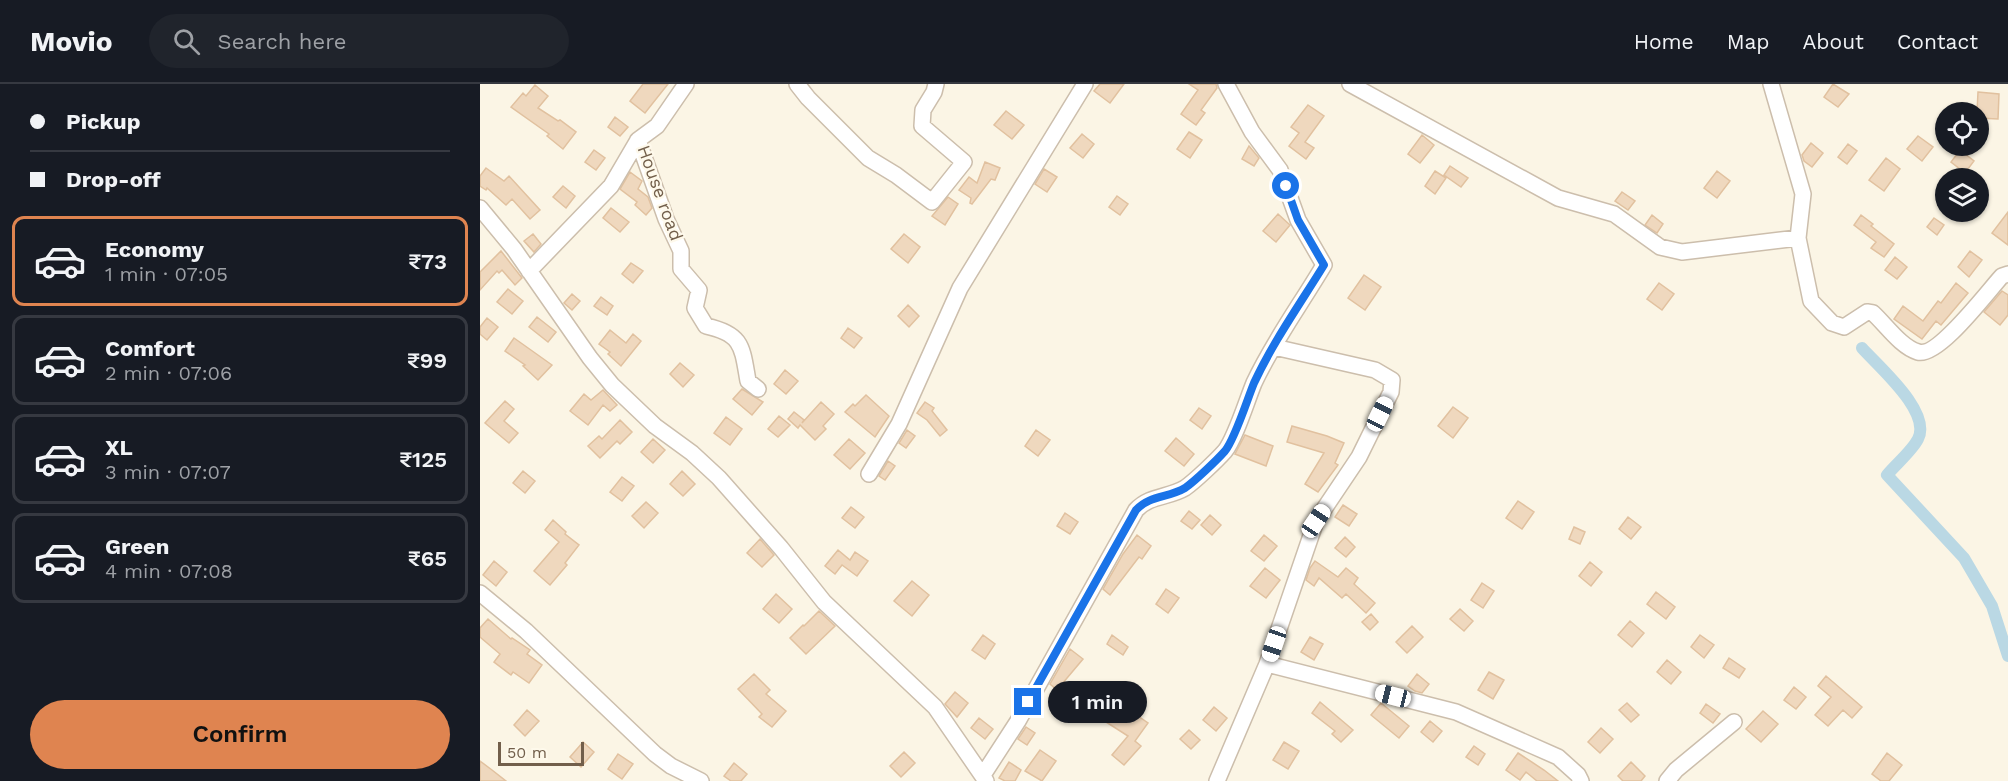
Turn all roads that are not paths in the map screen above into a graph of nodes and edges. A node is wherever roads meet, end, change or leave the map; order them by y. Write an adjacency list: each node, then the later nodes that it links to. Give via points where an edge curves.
1 (686, 84): 8 (street, House road, via 657,126)
2 (797, 84): 3 (street, via 868,158 932,202 964,162 922,126 923,110)
3 (936, 84)
4 (1085, 84): 15 (street, via 960,288 899,424)
5 (1226, 84): 13 (street, via 1252,132 1280,170 1298,220 1324,265)
6 (1350, 84): 10 (street, via 1558,198 1614,214 1660,247 1682,252)
7 (1771, 84): 10 (street, via 1803,194)
8 (638, 140): 11 (street, via 611,186); 14 (street, House road, via 681,251 681,269 699,290 695,308 706,326 724,330 742,346 748,381)
9 (480, 208): 11 (street)
10 (1798, 238): 12 (street, via 1811,301 1823,316 1844,327 1867,312 1873,313 1918,352 1925,353 1946,339 2001,276)
11 (529, 271): 19 (street, via 612,385 719,478 825,602 935,707)
12 (2008, 274)
13 (1274, 347): 17 (street, via 1375,370 1392,380 1391,392 1359,457 1316,521); 19 (street, via 1227,449 1185,488 1153,498 1136,510)
14 (758, 389)
15 (869, 474)
16 (480, 593): 20 (street, via 526,631 655,754)
17 (1267, 664): 21 (street); 22 (street, via 1456,712 1558,757)
18 (1734, 722): 23 (street)
19 (985, 778)
20 (701, 781)
21 (1217, 781)
22 (1581, 781)
23 (1667, 781)

